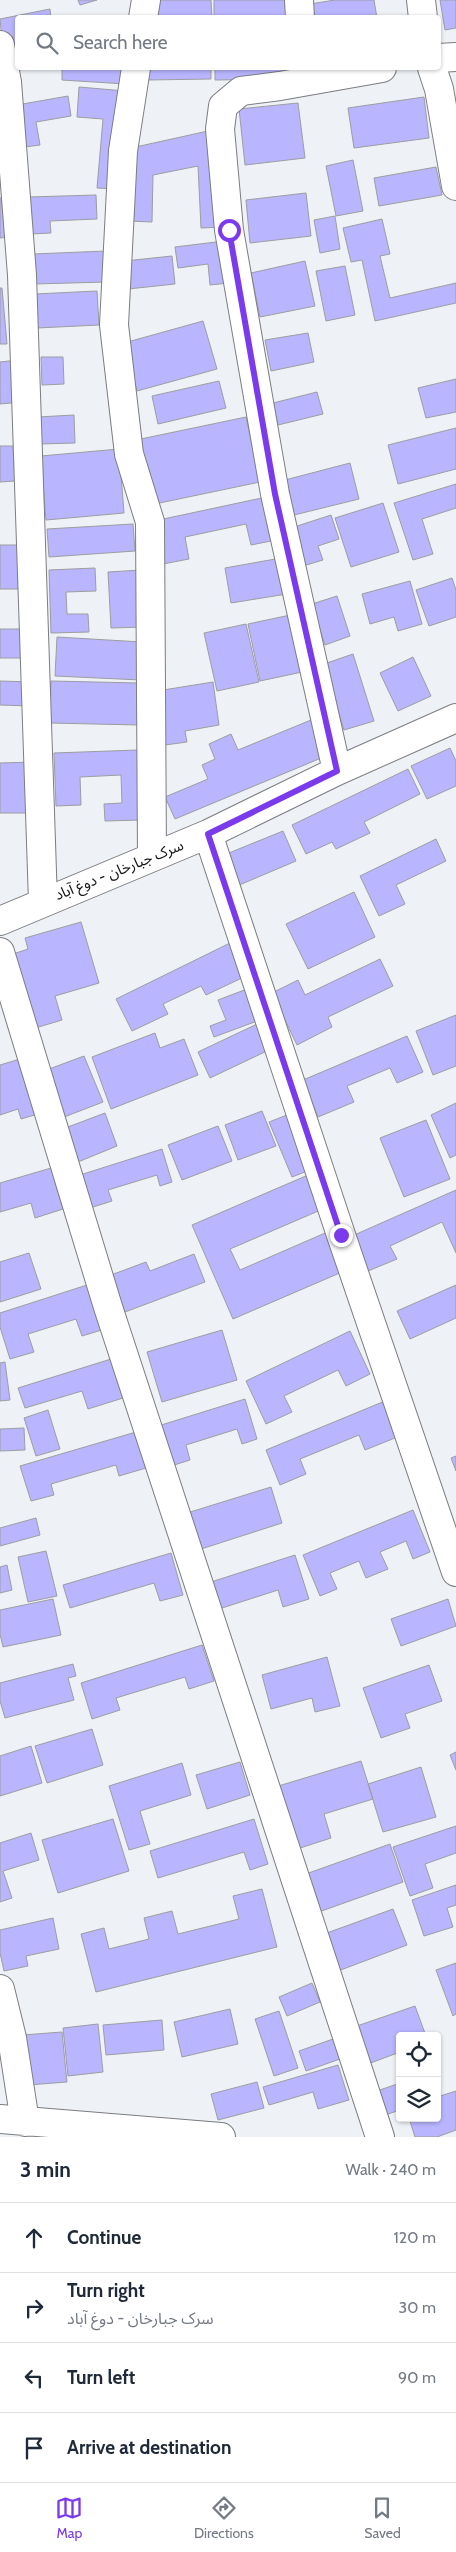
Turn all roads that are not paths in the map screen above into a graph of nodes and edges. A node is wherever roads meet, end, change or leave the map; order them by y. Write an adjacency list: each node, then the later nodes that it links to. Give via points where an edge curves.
1 (146, 0): 4 (street)
2 (299, 0): 5 (street)
3 (421, 0): 6 (street)
4 (144, 15)
5 (300, 15)
6 (423, 15)
7 (0, 45): 19 (street, via 7,82 22,276)
8 (456, 57): 9 (street)
9 (441, 58)
10 (136, 70): 18 (street, via 123,151 114,325 129,454 150,522)
11 (356, 70): 13 (street)
12 (433, 70): 14 (street)
13 (304, 74): 16 (street, via 241,91 223,106 220,129 229,230 275,494)
14 (456, 186)
15 (456, 718): 16 (street, سرک جبارخان - دوغ آباد)
16 (337, 771): 17 (street, سرک جبارخان - دوغ آباد)
17 (208, 834): 18 (street, سرک جبارخان - دوغ آباد); 22 (street)
18 (152, 857): 19 (street, سرک جبارخان - دوغ آباد)
19 (43, 902): 20 (street, سرک جبارخان - دوغ آباد)
20 (0, 921)
21 (0, 952): 26 (street, via 108,1306)
22 (456, 1572)
23 (0, 1989): 24 (street, via 12,2038)
24 (12, 2121): 25 (street)
25 (221, 2137)
26 (380, 2137)

